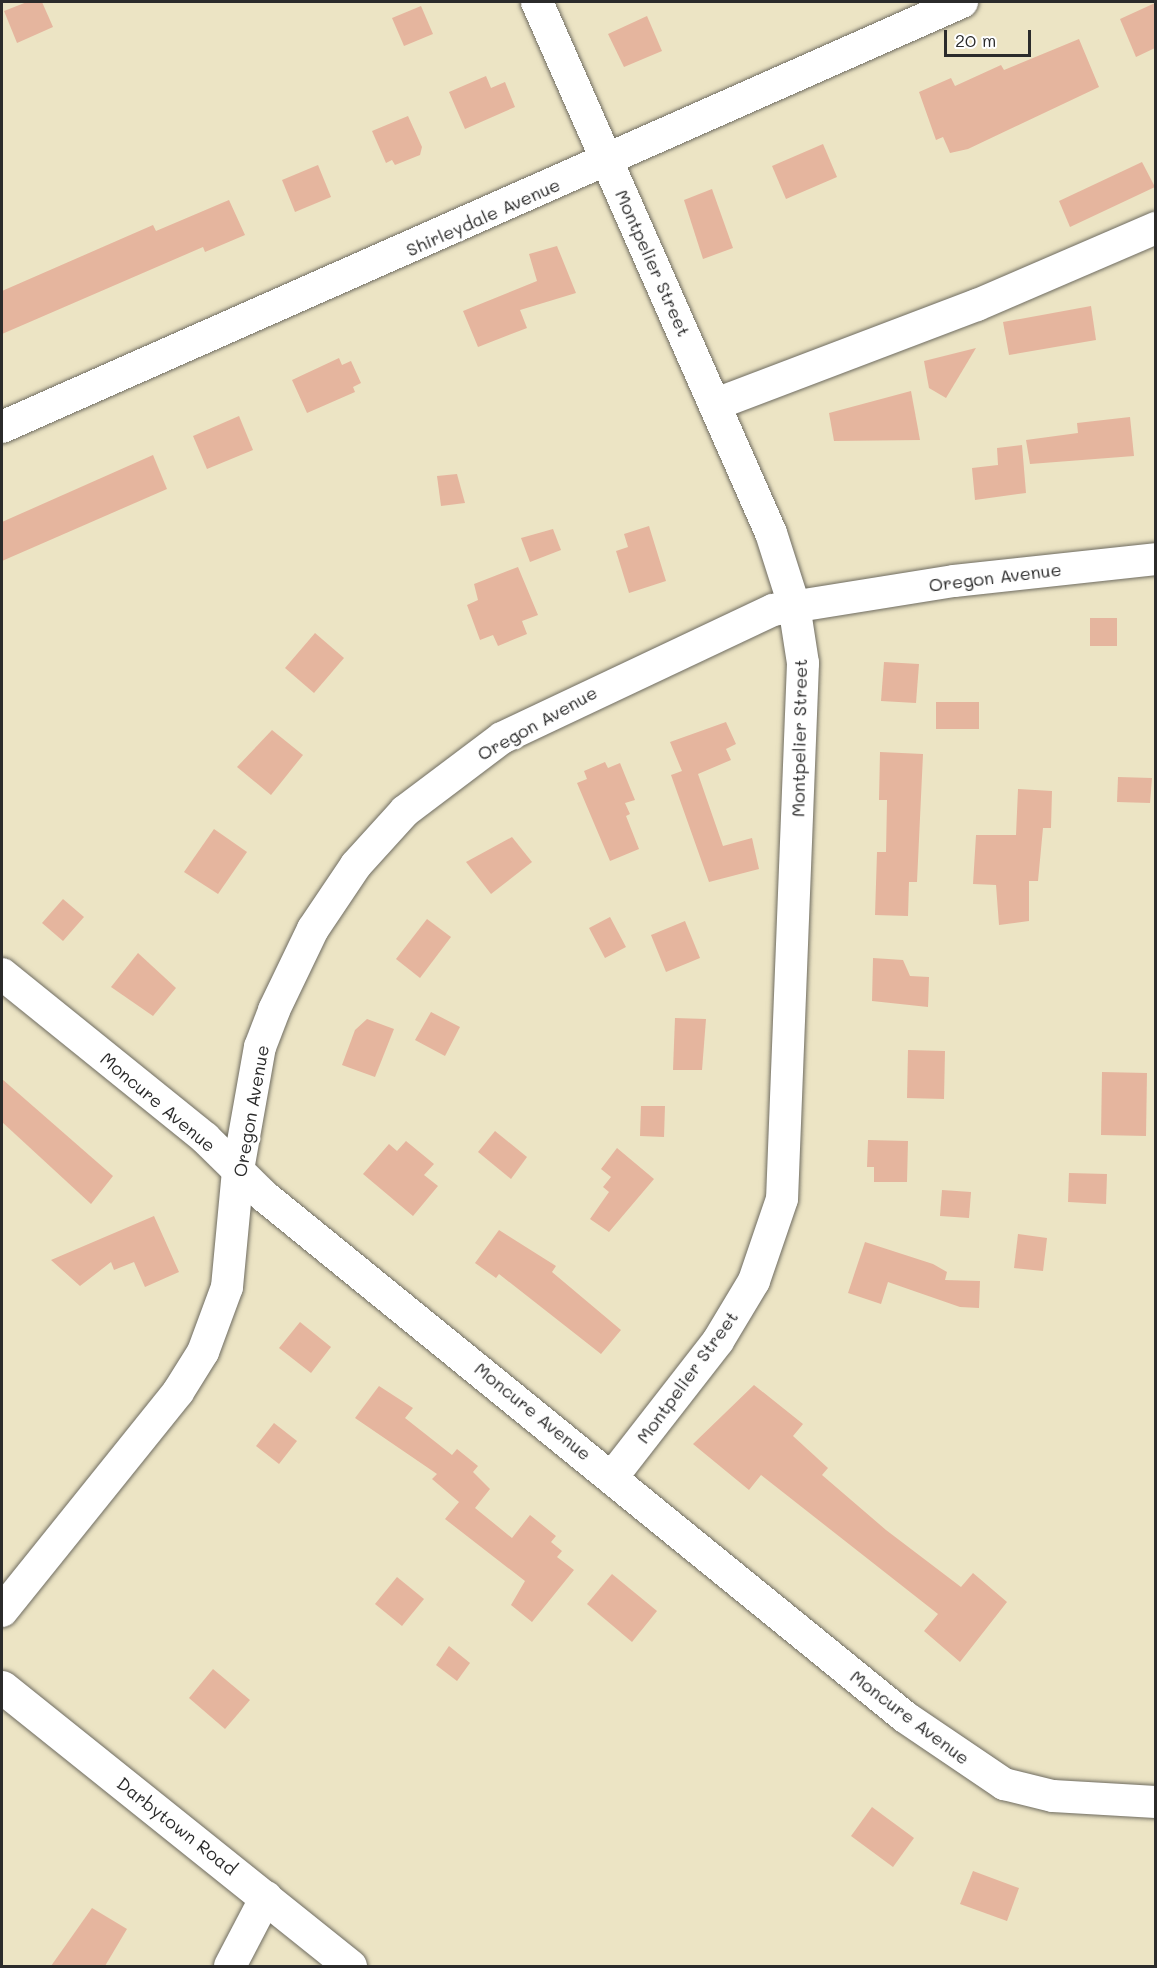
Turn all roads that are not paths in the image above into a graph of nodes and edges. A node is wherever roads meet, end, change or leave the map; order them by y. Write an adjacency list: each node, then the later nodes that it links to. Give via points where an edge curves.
1 (537, 2): 3 (street, Montpelier Street)
2 (962, 2): 3 (street, Shirleydale Avenue)
3 (608, 161): 5 (street, Montpelier Street); 6 (street, Shirleydale Avenue)
4 (1155, 228): 5 (street, via 977,305)
5 (716, 404): 8 (street, Montpelier Street, via 771,533)
6 (2, 427)
7 (1155, 559): 8 (street, Oregon Avenue)
8 (794, 605): 10 (street, Oregon Avenue, via 741,622 502,738 405,811 356,865 290,974 260,1047); 11 (street, Montpelier Street, via 803,663 782,1199 754,1281 724,1331)
9 (2, 974): 10 (street, Moncure Avenue, via 205,1138)
10 (238, 1170): 11 (street, Moncure Avenue); 12 (street, Oregon Avenue, via 227,1287 203,1352 178,1392)
11 (613, 1476): 14 (street, Moncure Avenue, via 905,1717 988,1776 1053,1796)
12 (2, 1611)
13 (2, 1687): 15 (main road, Darbytown Road)
14 (1155, 1802)
15 (266, 1898): 16 (street); 17 (main road, Darbytown Road)
16 (230, 1966)
17 (350, 1966)

